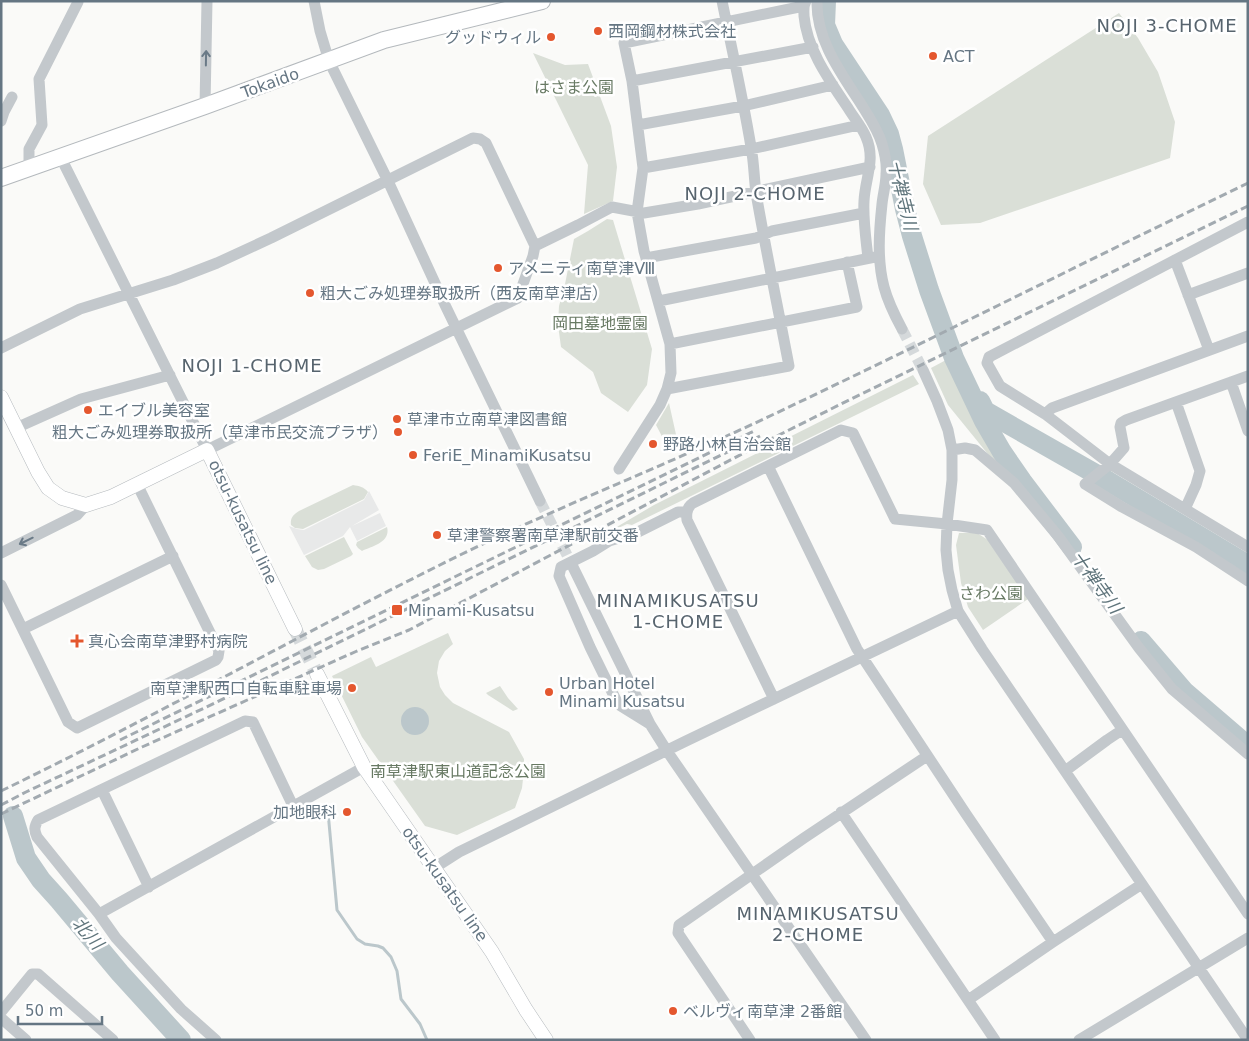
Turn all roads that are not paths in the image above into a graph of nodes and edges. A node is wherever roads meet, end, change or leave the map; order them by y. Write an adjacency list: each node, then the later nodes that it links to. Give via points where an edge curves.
1 (78, 1): 23 (street, via 40,79 42,125 29,149)
2 (207, 1): 15 (street, one-way to 2)
3 (314, 1): 10 (street)
4 (542, 1): 7 (highway, Tokaido)
5 (722, 1): 8 (street)
6 (812, 2): 8 (street); 9 (street, via 805,30); 33 (street, via 826,46 874,125 886,156 887,173)
7 (524, 3): 10 (highway, Tokaido, via 384,40)
8 (726, 21): 11 (street); 12 (street, via 624,43)
9 (813, 47): 11 (street); 13 (street)
10 (329, 61): 15 (highway, Tokaido); 26 (street)
11 (735, 61): 12 (street); 16 (street)
12 (632, 80): 18 (street)
13 (833, 85): 16 (street); 19 (street)
14 (12, 97): 17 (street)
15 (205, 106): 21 (highway, Tokaido)
16 (743, 106): 18 (street); 20 (street)
17 (1, 121)
18 (638, 125): 24 (street)
19 (860, 125): 20 (street); 22 (street, via 871,152)
20 (751, 149): 24 (street); 27 (street)
21 (61, 158): 23 (highway, Tokaido); 39 (street)
22 (870, 167): 27 (street); 29 (street)
23 (29, 168): 25 (highway, Tokaido)
24 (643, 168): 28 (street)
25 (1, 178)
26 (388, 181): 32 (street, via 474,138 480,139 486,143); 39 (street, via 217,263); 43 (street)
27 (756, 192): 28 (street); 31 (street)
28 (637, 212): 32 (street, via 612,207); 34 (street)
29 (864, 213): 31 (street); 33 (street)
30 (1248, 222): 35 (street)
31 (764, 234): 34 (street); 38 (street)
32 (535, 246): 43 (street, via 518,298)
33 (873, 257): 36 (street); 44 (street)
34 (646, 258): 41 (street)
35 (1175, 260): 40 (street); 56 (street, via 989,357 987,363 1000,386)
36 (847, 262): 38 (street); 42 (street, via 856,307)
37 (1248, 273): 40 (street)
38 (772, 278): 41 (street); 42 (street)
39 (128, 294): 47 (street, via 80,309); 50 (street)
40 (1188, 295): 48 (street)
41 (658, 301): 46 (street)
42 (780, 322): 46 (street); 53 (street, via 789,366)
43 (456, 328): 59 (street); 65 (street)
44 (902, 329)
45 (1248, 336): 48 (street)
46 (670, 344): 53 (street, via 671,373)
47 (1, 348)
48 (1208, 350): 56 (street, via 1052,408)
49 (923, 370): 60 (street, via 948,430)
50 (170, 375): 57 (street, via 80,398); 59 (street)
51 (1248, 376): 52 (street)
52 (1231, 382): 55 (street); 58 (street)
53 (667, 389): 63 (street)
54 (1, 397): 57 (main road)
55 (1176, 402): 61 (street, via 1121,423 1124,448); 67 (street, via 1200,471)
56 (1045, 414): 61 (street)
57 (16, 428): 66 (main road, via 48,488 62,498)
58 (1248, 431)
59 (207, 450): 64 (main road, otsu-kusatsu line); 78 (main road, otsu-kusatsu line)
60 (952, 450): 69 (street); 85 (street, via 974,450 1014,483 1058,536 1172,689)
61 (1110, 464): 67 (street); 74 (street, via 1085,484 1196,547)
62 (768, 466): 68 (street, via 693,503); 69 (street, via 841,430 853,434 895,519); 79 (street)
63 (619, 469)
64 (137, 484): 66 (main road, otsu-kusatsu line); 72 (street)
65 (540, 501)
66 (86, 505): 71 (street, one-way to 71, via 77,515)
67 (1185, 509): 70 (street)
68 (686, 512): 81 (street, via 687,520); 82 (street, via 678,512 636,533 609,541 562,567 559,576 617,702)
69 (947, 524): 76 (street, via 948,570); 83 (street, via 987,530)
70 (1248, 547)
71 (1, 553)
72 (173, 556): 77 (street); 77 (street, via 219,651 218,657 77,728 68,722)
73 (573, 567): 82 (street)
74 (1248, 581)
75 (1, 585): 77 (street)
76 (958, 611): 79 (street); 88 (street)
77 (23, 628)
78 (295, 629)
79 (862, 657): 81 (street); 86 (street)
80 (317, 674): 87 (main road, otsu-kusatsu line)
81 (774, 699): 84 (street)
82 (650, 724): 84 (street)
83 (1122, 730): 88 (street); 97 (street)
84 (667, 751): 92 (street, via 459,852); 93 (street)
85 (1248, 754)
86 (927, 756): 91 (street); 99 (street)
87 (364, 767): 90 (street); 92 (main road, otsu-kusatsu line)
88 (1065, 771): 94 (street)
89 (102, 790): 90 (street, via 250,721); 95 (street); 96 (street, via 38,820 35,826 37,837)
90 (293, 806): 95 (street)
91 (841, 812): 93 (street); 101 (street)
92 (434, 868): 108 (main road, otsu-kusatsu line, via 492,952)
93 (752, 874): 109 (street, via 679,925 678,933); 110 (street)
94 (1142, 884): 99 (street); 100 (street)
95 (149, 887): 96 (street)
96 (99, 914): 107 (street, via 122,945)
97 (1248, 914)
98 (1248, 938): 100 (street)
99 (1054, 942): 101 (street)
100 (1198, 967): 104 (street); 112 (street)
101 (968, 1000): 111 (street)
102 (1, 1012): 106 (street, via 32,974 38,974)
103 (1, 1018): 105 (street)
104 (1243, 1021): 113 (street)
105 (26, 1040)
106 (113, 1040)
107 (216, 1040)
108 (546, 1040)
109 (750, 1040)
110 (866, 1040)
111 (995, 1040)
112 (1078, 1040)
113 (1248, 1040)

